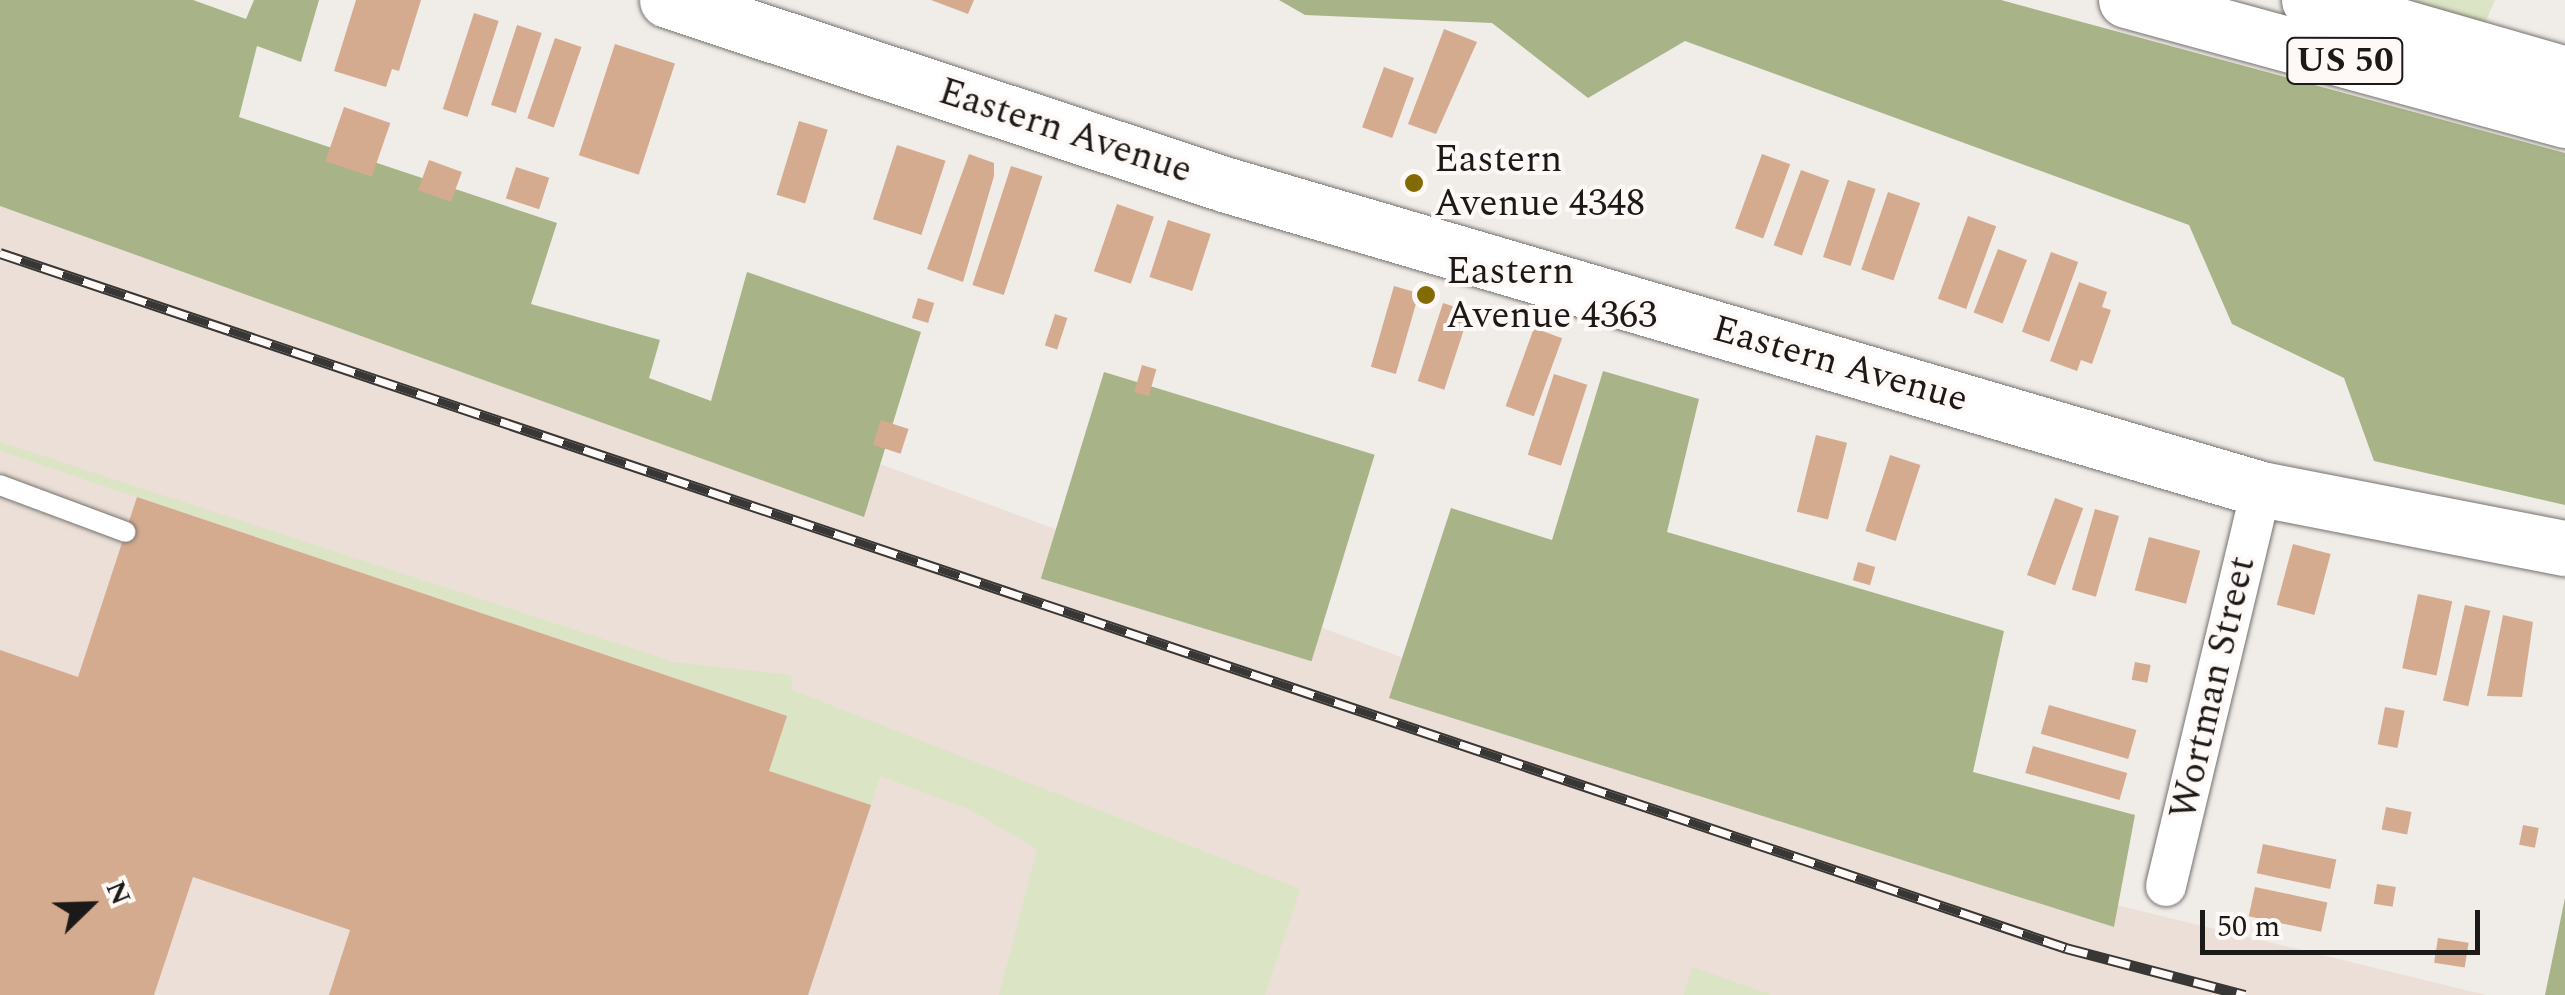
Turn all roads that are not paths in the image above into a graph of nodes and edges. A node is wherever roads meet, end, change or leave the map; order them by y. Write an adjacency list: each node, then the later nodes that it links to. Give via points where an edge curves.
1 (668, 0): 7 (main road, Eastern Avenue, via 1227,185)
2 (2126, 0): 5 (main road, US 50)
3 (2309, 0): 4 (main road, US 50)
4 (2565, 74)
5 (2565, 120)
6 (0, 485): 8 (lane)
7 (2261, 489): 9 (main road, Eastern Avenue); 10 (street, Wortman Street)
8 (126, 532)
9 (2565, 548)
10 (2166, 886)

